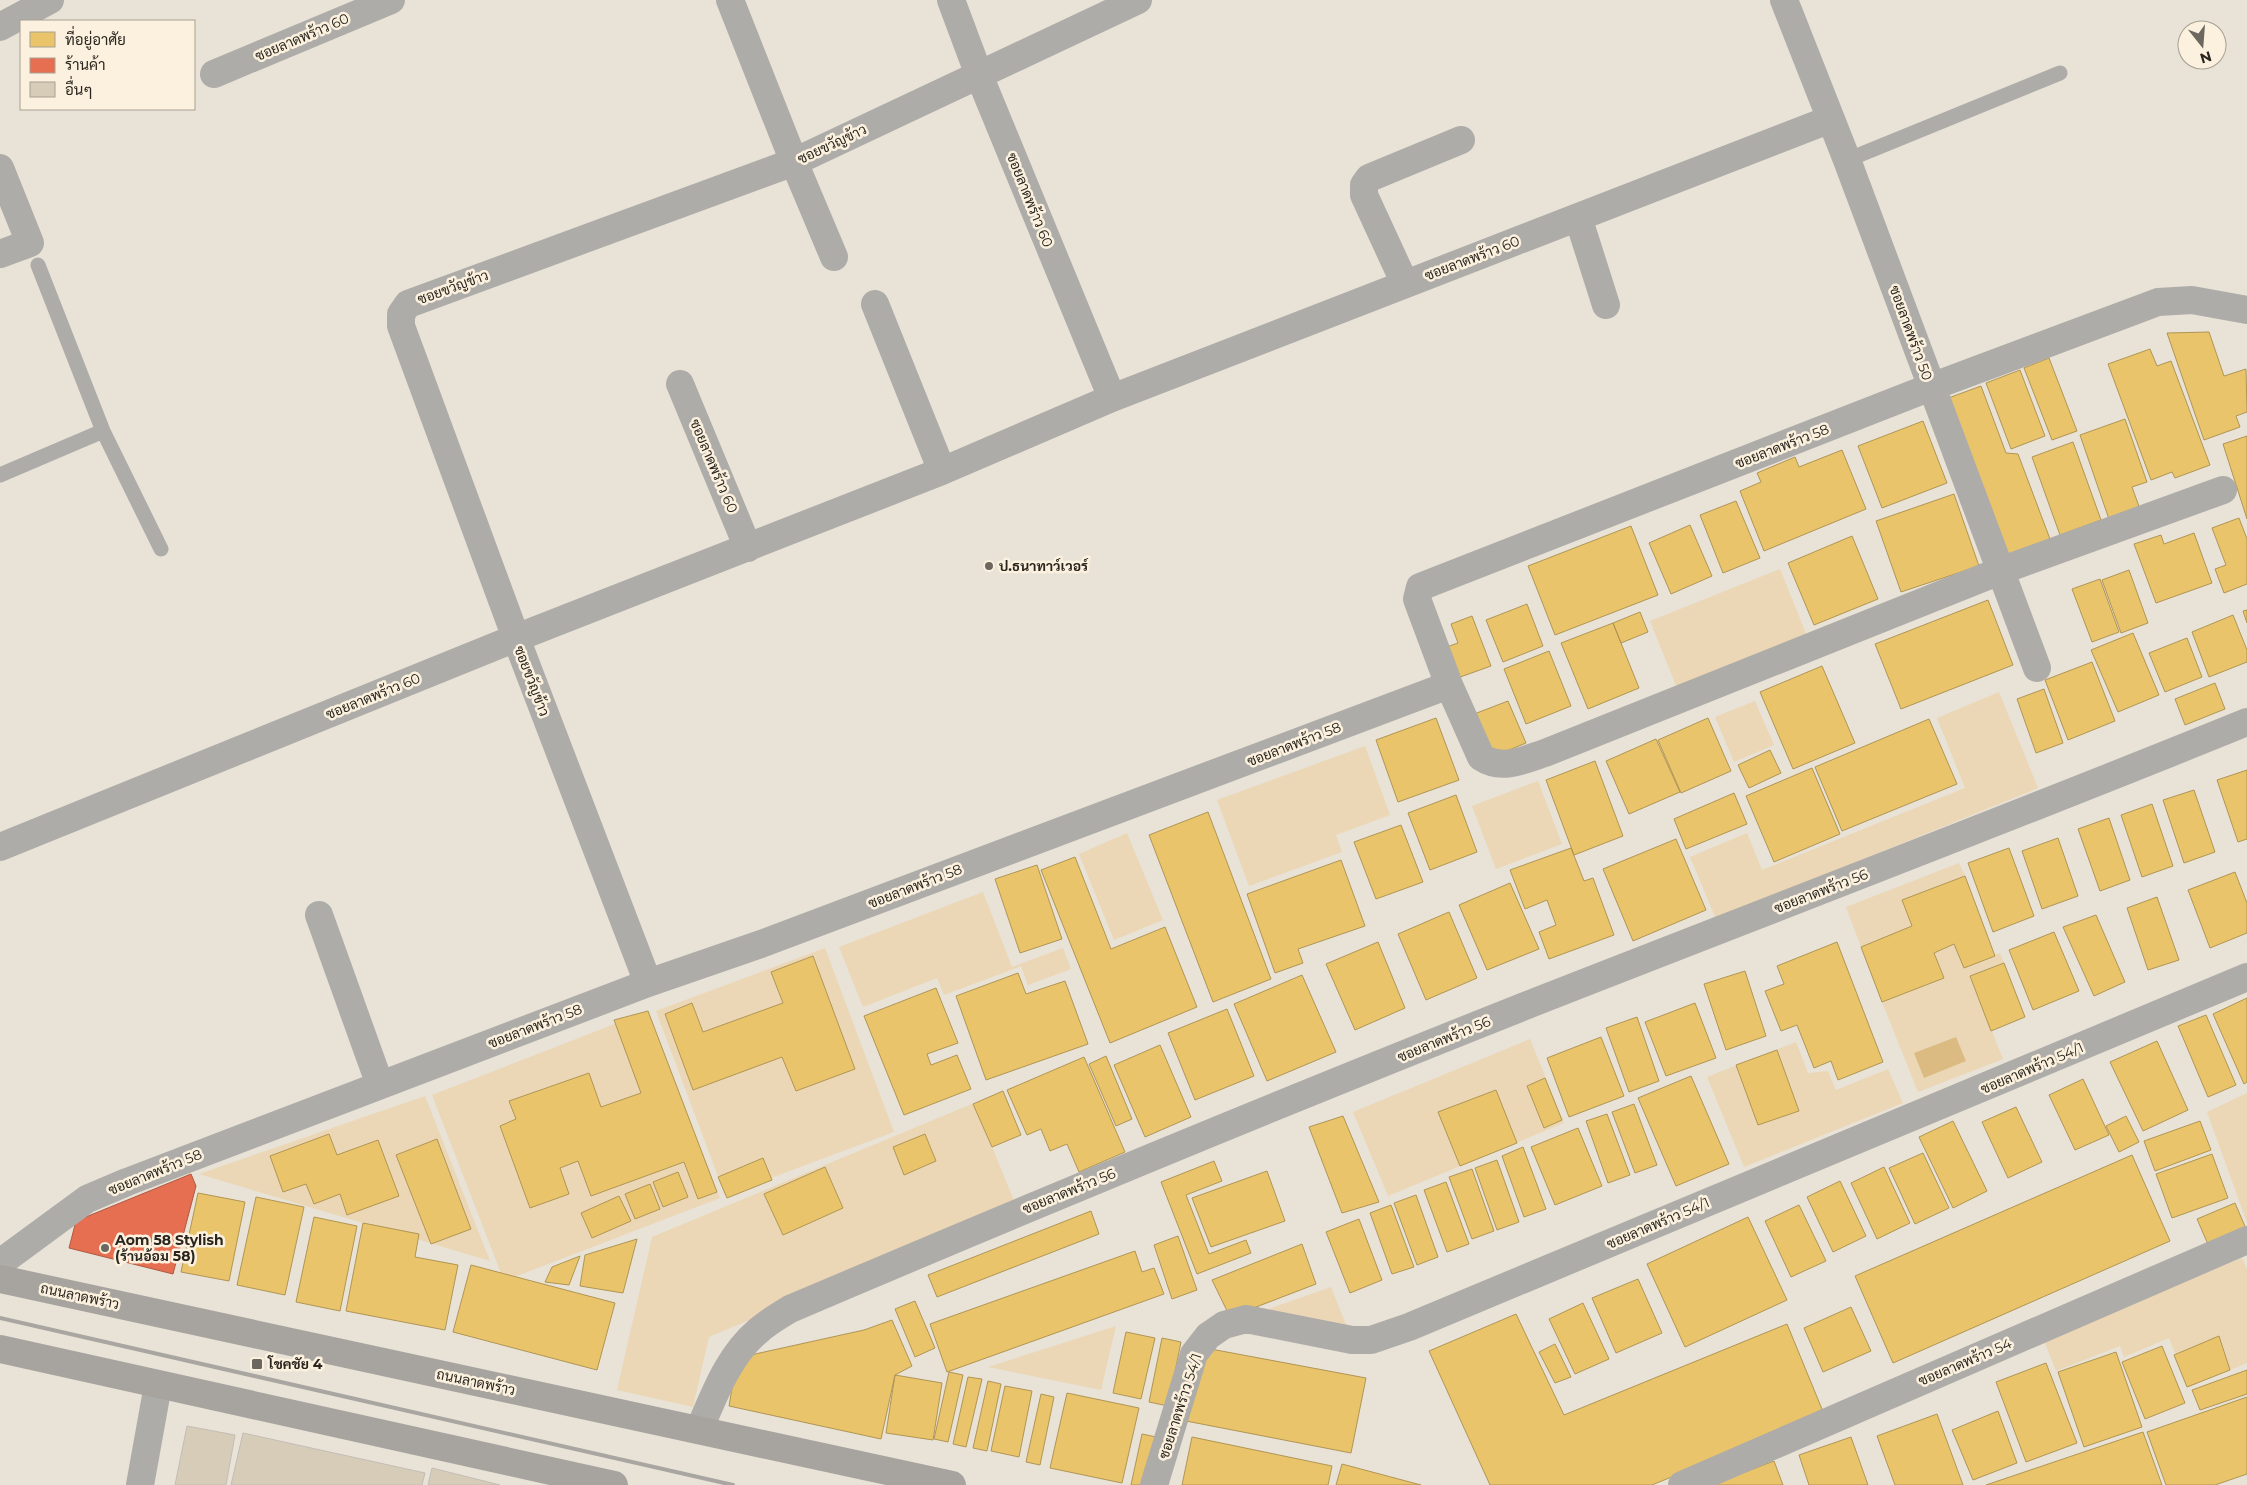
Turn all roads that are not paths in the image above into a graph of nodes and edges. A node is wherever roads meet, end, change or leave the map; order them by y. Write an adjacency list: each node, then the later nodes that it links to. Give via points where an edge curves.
1 (50, 0): 7 (street)
2 (391, 0): 9 (street, ซอยลาดพร้าว 60)
3 (730, 0): 14 (street)
4 (951, 0): 10 (street, ซอยลาดพร้าว 60)
5 (1138, 0): 10 (street, ซอยขวัญข้าว)
6 (1784, 0): 11 (street, ซอยลาดพร้าว 50)
7 (0, 27)
8 (2060, 73): 13 (lane)
9 (214, 74)
10 (979, 75): 14 (street, ซอยขวัญข้าว); 26 (street, ซอยลาดพร้าว 60)
11 (1831, 119): 13 (street, ซอยลาดพร้าว 50); 16 (street, ซอยลาดพร้าว 60)
12 (1461, 140): 20 (street, via 1369,178 1364,185 1364,195)
13 (1847, 160): 25 (street, ซอยลาดพร้าว 50)
14 (794, 162): 18 (street); 34 (street, ซอยขวัญข้าว, via 408,304 401,314 401,326)
15 (0, 168): 17 (street, via 30,243)
16 (1578, 218): 20 (street, ซอยลาดพร้าว 60); 22 (street)
17 (0, 254)
18 (834, 256)
19 (38, 265): 27 (lane)
20 (1405, 284): 26 (street, ซอยลาดพร้าว 60)
21 (875, 304): 28 (street)
22 (1606, 305)
23 (2247, 310): 25 (street, ซอยลาดพร้าว 58, via 2192,300 2158,302)
24 (680, 384): 31 (street, ซอยลาดพร้าว 60)
25 (1931, 388): 33 (street, ซอยลาดพร้าว 50); 36 (street, ซอยลาดพร้าว 58, via 1420,587 1417,598)
26 (1112, 398): 28 (street, ซอยลาดพร้าว 60)
27 (103, 431): 29 (lane); 32 (lane)
28 (942, 471): 31 (street, ซอยลาดพร้าว 60)
29 (0, 475)
30 (2224, 490): 33 (street, ซอยลาดพร้าว 58)
31 (748, 548): 34 (street, ซอยลาดพร้าว 60)
32 (161, 549)
33 (2000, 570): 35 (street, ซอยลาดพร้าว 50); 36 (street, ซอยลาดพร้าว 58, via 1514,763 1491,764 1481,757)
34 (516, 638): 38 (street, ซอยลาดพร้าว 60); 41 (street, ซอยขวัญข้าว)
35 (2037, 668)
36 (1449, 685): 41 (street, ซอยลาดพร้าว 58, via 761,944)
37 (2247, 722): 48 (street, ซอยลาดพร้าว 56, via 1058,1194 790,1309 757,1331 741,1350 727,1370)
38 (0, 848)
39 (319, 915): 42 (street)
40 (2247, 976): 52 (street, ซอยลาดพร้าว 54/1, via 1371,1340 1352,1340 1246,1319 1224,1325 1208,1336 1194,1354)
41 (648, 983): 42 (street, ซอยลาดพร้าว 58)
42 (380, 1085): 44 (street, ซอยลาดพร้าว 58, via 86,1199)
43 (2247, 1240): 53 (street, ซอยลาดพร้าว 54)
44 (0, 1263)
45 (0, 1279): 48 (main road, ถนนลาดพร้าว)
46 (0, 1349): 47 (main road)
47 (158, 1384): 49 (street); 50 (main road)
48 (698, 1430): 51 (main road, ถนนลาดพร้าว)
49 (140, 1485)
50 (614, 1485)
51 (952, 1485)
52 (1154, 1485)
53 (1682, 1485)

